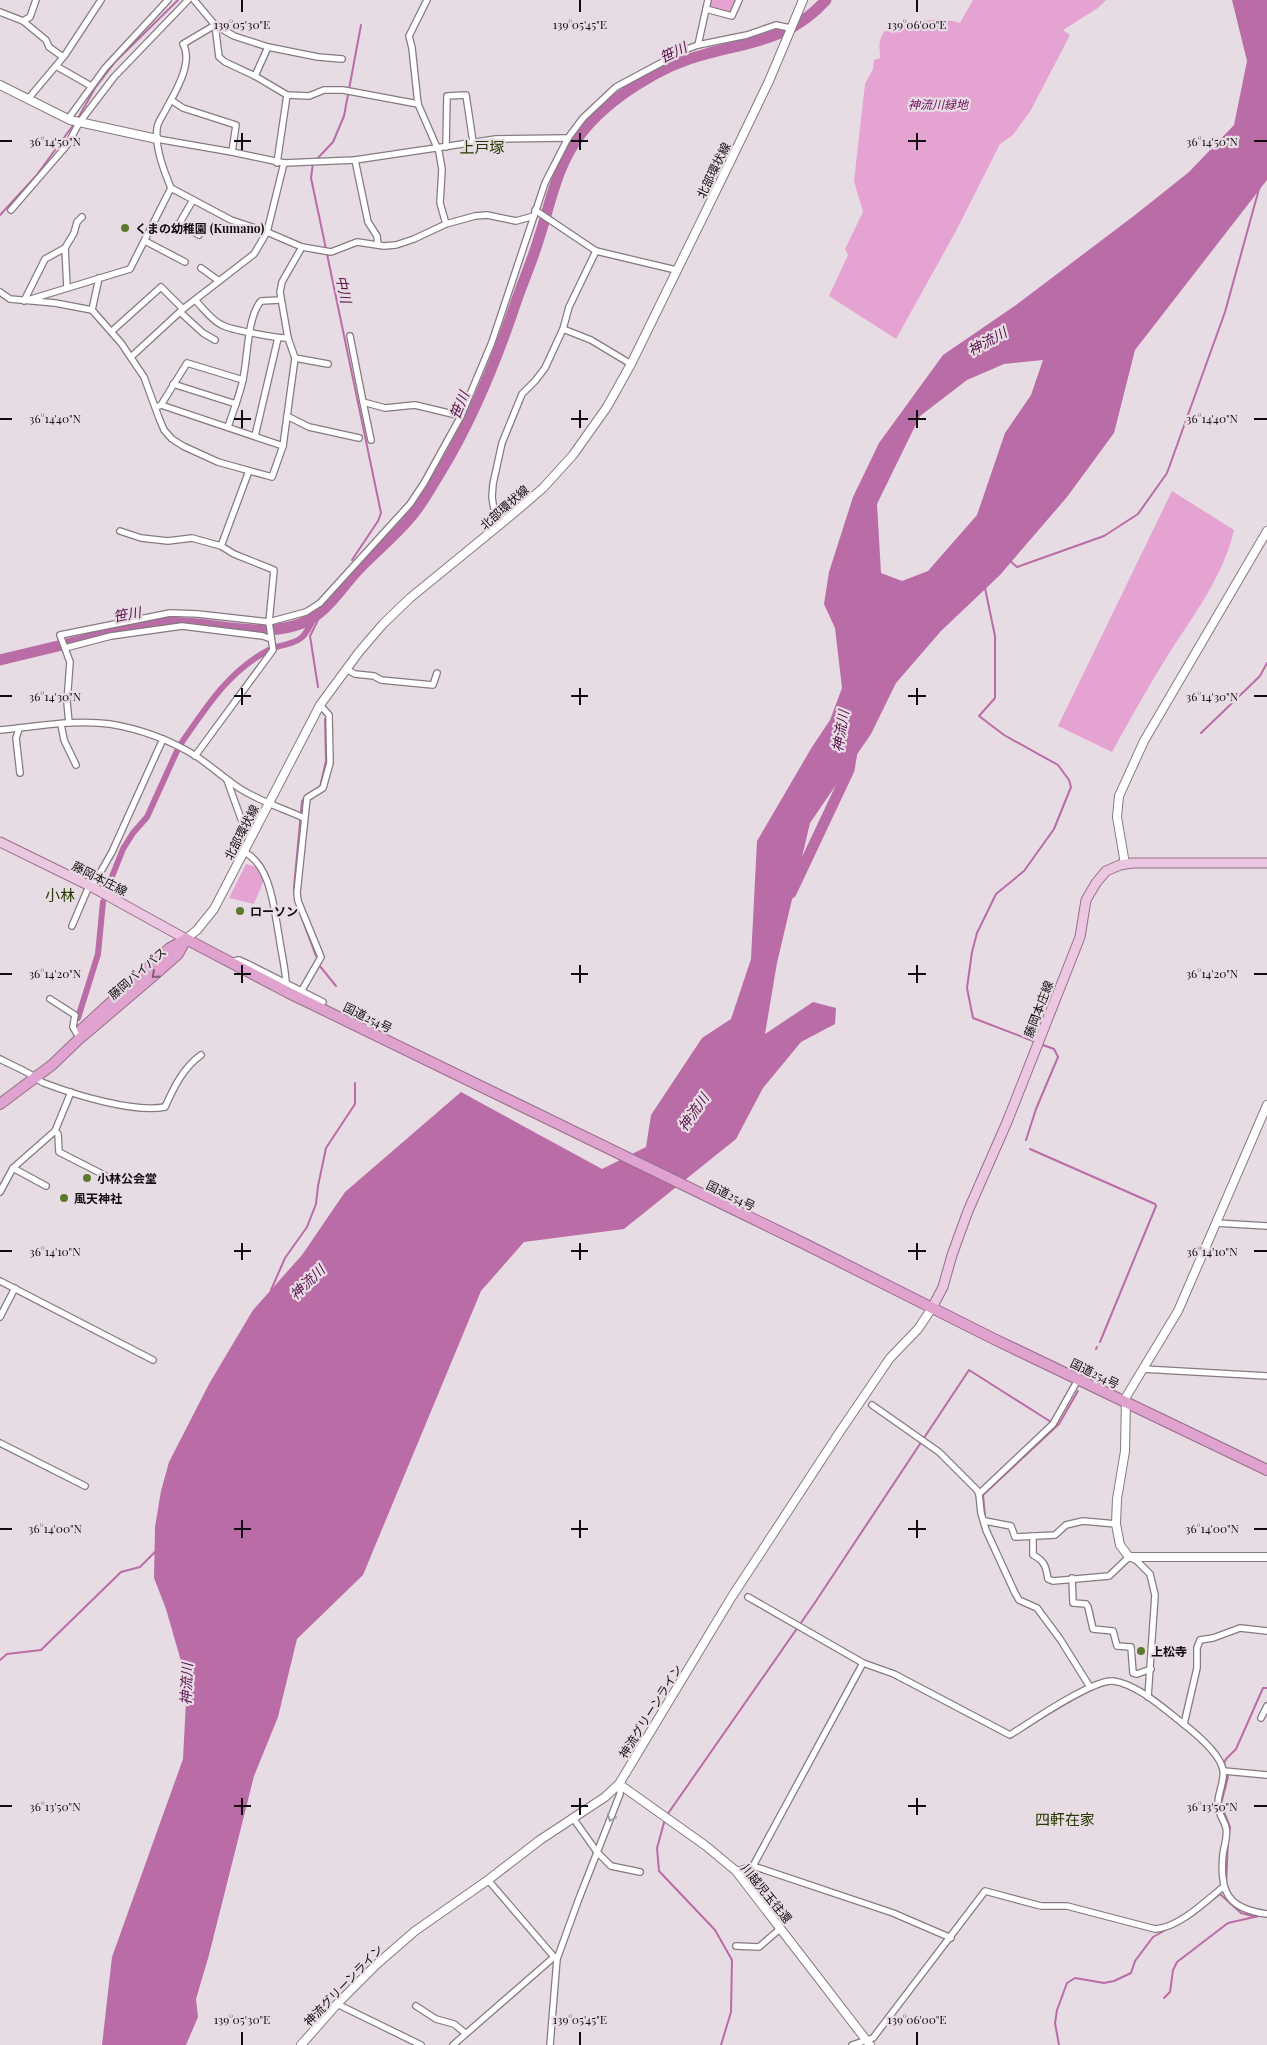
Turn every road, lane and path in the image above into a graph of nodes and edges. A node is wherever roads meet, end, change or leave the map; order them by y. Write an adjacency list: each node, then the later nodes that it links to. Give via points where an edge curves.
1 (36, 0): 12 (street, via 30,17)
2 (101, 0): 17 (street)
3 (168, 0): 22 (street)
4 (188, 0): 28 (street, via 114,77)
5 (194, 0): 13 (street)
6 (427, 0): 26 (street, via 409,36)
7 (708, 0): 10 (street)
8 (739, 0): 10 (street, via 732,16)
9 (803, 0): 14 (street)
10 (706, 9): 15 (street)
11 (0, 12): 12 (street)
12 (23, 21): 17 (street)
13 (215, 25): 16 (street, via 234,36); 20 (street, via 219,57); 25 (street, via 183,44 186,62 179,87)
14 (790, 28): 15 (street, via 776,25); 52 (street, 北部環状線, via 759,102)
15 (698, 45): 29 (street, via 616,87 583,118)
16 (268, 47): 18 (street); 20 (street)
17 (63, 57): 19 (street)
18 (342, 59)
19 (56, 66): 22 (street); 24 (street)
20 (255, 76): 23 (street)
21 (0, 85): 24 (street)
22 (91, 86): 27 (street)
23 (287, 95): 26 (street, via 309,96 324,90 343,90); 36 (street)
24 (28, 99): 27 (street)
25 (171, 100): 30 (street, via 157,127); 34 (street, via 182,108 236,125)
26 (418, 104): 33 (street)
27 (69, 120): 28 (street)
28 (79, 123): 30 (street); 39 (street, via 68,144)
29 (568, 138): 31 (street); 40 (street, via 550,173)
30 (157, 139): 34 (street); 37 (street)
31 (473, 142): 32 (street); 32 (street, via 466,95 446,96)
32 (446, 147): 33 (street)
33 (436, 148): 35 (street); 42 (street, via 443,174 440,203)
34 (232, 152): 36 (street)
35 (355, 160): 36 (street); 46 (street, via 368,222 377,236)
36 (280, 163): 43 (street)
37 (172, 188): 38 (street); 45 (street)
38 (193, 200): 43 (street, via 231,220); 44 (street, via 179,224)
39 (12, 210)
40 (536, 213): 42 (street, via 512,222 482,215); 49 (street); 80 (street, via 492,342)
41 (82, 217): 48 (street)
42 (446, 224): 46 (street, via 396,245)
43 (267, 232): 47 (street); 54 (street, via 254,254)
44 (199, 236)
45 (145, 241): 50 (street); 53 (street, via 130,269)
46 (378, 245): 47 (street, via 357,242 331,252)
47 (302, 247): 57 (street, via 282,282)
48 (65, 248): 55 (street); 58 (street, via 45,258)
49 (596, 251): 52 (street); 62 (street, via 569,307)
50 (185, 262)
51 (201, 268): 54 (street)
52 (676, 270): 72 (street, 北部環状線)
53 (99, 278): 55 (street); 60 (street)
54 (219, 281): 59 (street)
55 (67, 287): 58 (street)
56 (0, 292): 58 (street, via 10,299)
57 (280, 300): 64 (street, via 261,301 256,307); 67 (street)
58 (24, 301): 60 (street)
59 (196, 301): 61 (street); 64 (street, via 223,326)
60 (92, 310): 63 (street)
61 (181, 310): 63 (street, via 161,287); 68 (street, via 203,333); 69 (street)
62 (563, 329): 72 (street, via 592,340); 87 (street, via 545,368 522,394 502,443 492,497 495,516)
63 (112, 332): 69 (street)
64 (251, 332): 66 (street); 73 (street)
65 (350, 336): 75 (street)
66 (278, 338): 67 (street); 82 (street)
67 (288, 338): 70 (street)
68 (215, 340)
69 (131, 357): 78 (street, via 150,391)
70 (295, 358): 71 (street); 79 (street)
71 (328, 364)
72 (631, 364): 87 (street, 北部環状線, via 607,407 573,455 531,499)
73 (243, 380): 74 (street, via 187,363); 76 (street)
74 (173, 384): 76 (street); 77 (street)
75 (363, 402): 80 (street, via 385,408 415,405); 84 (street)
76 (236, 404): 81 (street)
77 (162, 405): 78 (street); 81 (street)
78 (155, 408): 86 (street, via 164,430 177,443 218,462)
79 (287, 416): 83 (street, via 309,427); 85 (street)
80 (461, 416): 91 (street, via 410,504 331,593 306,612)
81 (228, 427): 82 (street)
82 (255, 436): 85 (street)
83 (359, 438)
84 (371, 440)
85 (283, 446): 86 (street, via 272,477)
86 (249, 471): 90 (street)
87 (501, 524): 94 (street, 北部環状線, via 410,598 383,624)
88 (120, 531): 90 (street, via 141,538 168,541 192,538)
89 (1267, 531): 112 (street, via 1144,741 1119,796 1117,817)
90 (221, 546): 91 (street, via 274,570)
91 (269, 622): 92 (street); 93 (street, via 170,614 60,635)
92 (271, 637): 93 (street, via 182,626 111,636); 102 (street, via 273,650)
93 (65, 648): 98 (street, via 70,662)
94 (346, 669): 95 (street, via 382,680 434,685); 96 (street, 北部環状線)
95 (437, 673)
96 (320, 705): 106 (street, 北部環状線); 107 (street, via 329,715 330,763 323,788 307,798)
97 (61, 724): 98 (street); 99 (street); 103 (street, via 64,740)
98 (69, 724): 101 (street, via 110,724)
99 (19, 728): 100 (street); 104 (street, via 16,738)
100 (0, 730)
101 (163, 739): 102 (street); 113 (street, via 112,852)
102 (195, 756): 105 (street)
103 (76, 765)
104 (20, 774)
105 (227, 780): 106 (street); 108 (street, via 244,827)
106 (268, 804): 107 (street, via 275,804); 108 (street, 北部環状線)
107 (304, 818): 118 (street, via 297,893 321,957)
108 (252, 837): 110 (street, 北部環状線)
109 (0, 842): 113 (main road, 藤岡本庄線)
110 (244, 852): 115 (street, 北部環状線, via 213,910); 117 (street, via 258,864 272,893)
111 (1267, 862): 112 (main road, 藤岡本庄線)
112 (1125, 864): 137 (main road, 藤岡本庄線, via 1106,871 1086,900 1080,937 966,1219 943,1288)
113 (90, 887): 114 (street); 115 (main road, 藤岡本庄線)
114 (72, 926)
115 (186, 939): 116 (highway, 国道254号); 121 (highway, 藤岡バイパス, via 170,948); 124 (highway, 藤岡バイパス, one-way to 124, via 178,954 159,972)
116 (228, 963): 117 (street, via 239,960); 137 (highway, 国道254号)
117 (286, 982): 118 (street)
118 (302, 990): 120 (street)
119 (50, 999): 121 (street, via 75,1015 73,1027)
120 (323, 1002)
121 (77, 1034): 124 (highway, 藤岡バイパス)
122 (201, 1055): 125 (street, via 187,1068 166,1107 137,1108)
123 (0, 1060): 124 (street)
124 (34, 1078): 125 (street); 126 (highway, 藤岡バイパス)
125 (71, 1092): 128 (street)
126 (0, 1104)
127 (1267, 1105): 133 (street)
128 (54, 1131): 129 (street); 130 (street, via 58,1134 59,1152)
129 (13, 1168): 131 (street); 132 (street)
130 (106, 1176)
131 (46, 1186)
132 (0, 1192)
133 (1216, 1223): 134 (street); 140 (street, via 1178,1311)
134 (1267, 1226)
135 (0, 1280): 136 (street)
136 (15, 1288): 138 (street); 139 (street)
137 (927, 1306): 143 (highway, 国道254号); 166 (street, 神流グリーンライン, via 918,1329 890,1358 838,1432 731,1598)
138 (0, 1317)
139 (153, 1360)
140 (1143, 1369): 141 (street); 143 (street)
141 (1267, 1376)
142 (1074, 1385): 148 (street, via 1053,1424)
143 (1125, 1401): 146 (highway, 国道254号); 150 (street, via 1125,1457)
144 (872, 1405): 148 (street, via 939,1452)
145 (0, 1443): 147 (street)
146 (1267, 1470)
147 (85, 1486)
148 (979, 1494): 149 (street)
149 (985, 1521): 151 (street, via 1011,1526 1015,1537); 159 (street, via 986,1530 1019,1600 1036,1608)
150 (1116, 1524): 151 (street, via 1083,1521 1066,1525 1055,1535); 152 (street, via 1120,1545)
151 (1033, 1536): 154 (street, via 1033,1555 1046,1565 1048,1579)
152 (1129, 1557): 153 (street); 154 (street, via 1109,1576); 158 (street, via 1150,1574 1153,1583)
153 (1267, 1557)
154 (1072, 1578): 158 (street, via 1073,1603 1088,1606 1093,1629 1113,1630 1117,1646 1131,1647 1133,1673)
155 (748, 1597): 157 (street)
156 (1267, 1631): 163 (street, via 1240,1628 1200,1640)
157 (864, 1663): 159 (street, via 894,1674 1010,1735); 169 (street)
158 (1151, 1670): 160 (street)
159 (1090, 1687): 160 (street, via 1115,1681)
160 (1148, 1696): 163 (street)
161 (1267, 1706): 162 (street)
162 (1261, 1718)
163 (1184, 1724): 164 (street, via 1216,1754)
164 (1224, 1771): 165 (street); 173 (street, via 1218,1802 1218,1811 1226,1828)
165 (1267, 1775)
166 (620, 1784): 167 (street, 神流グリーンライン); 168 (street, one-way to 168, via 620,1794); 170 (street, 川越児玉往還)
167 (573, 1818): 168 (street); 172 (street, 神流グリーンライン)
168 (597, 1852): 171 (street, via 611,1866); 178 (street)
169 (753, 1866): 170 (street); 176 (street, via 893,1913)
170 (736, 1871): 175 (street, 川越児玉往還)
171 (640, 1872)
172 (488, 1880): 178 (street); 179 (street, 神流グリーンライン, via 415,1932)
173 (1223, 1888): 174 (street, via 1231,1901); 176 (street, via 1199,1908 1164,1928 1154,1929 1067,1906 1041,1906 985,1891)
174 (1267, 1914)
175 (781, 1928): 177 (street, via 759,1947); 182 (street, 川越児玉往還)
176 (951, 1938): 182 (street)
177 (736, 1946)
178 (555, 1958): 181 (street); 186 (street)
179 (336, 2004): 183 (street, 神流グリーンライン); 184 (street)
180 (416, 2006): 181 (street)
181 (466, 2033): 185 (street)
182 (868, 2043): 187 (street)
183 (301, 2045)
184 (421, 2045)
185 (453, 2045)
186 (550, 2045)
187 (852, 2045)

